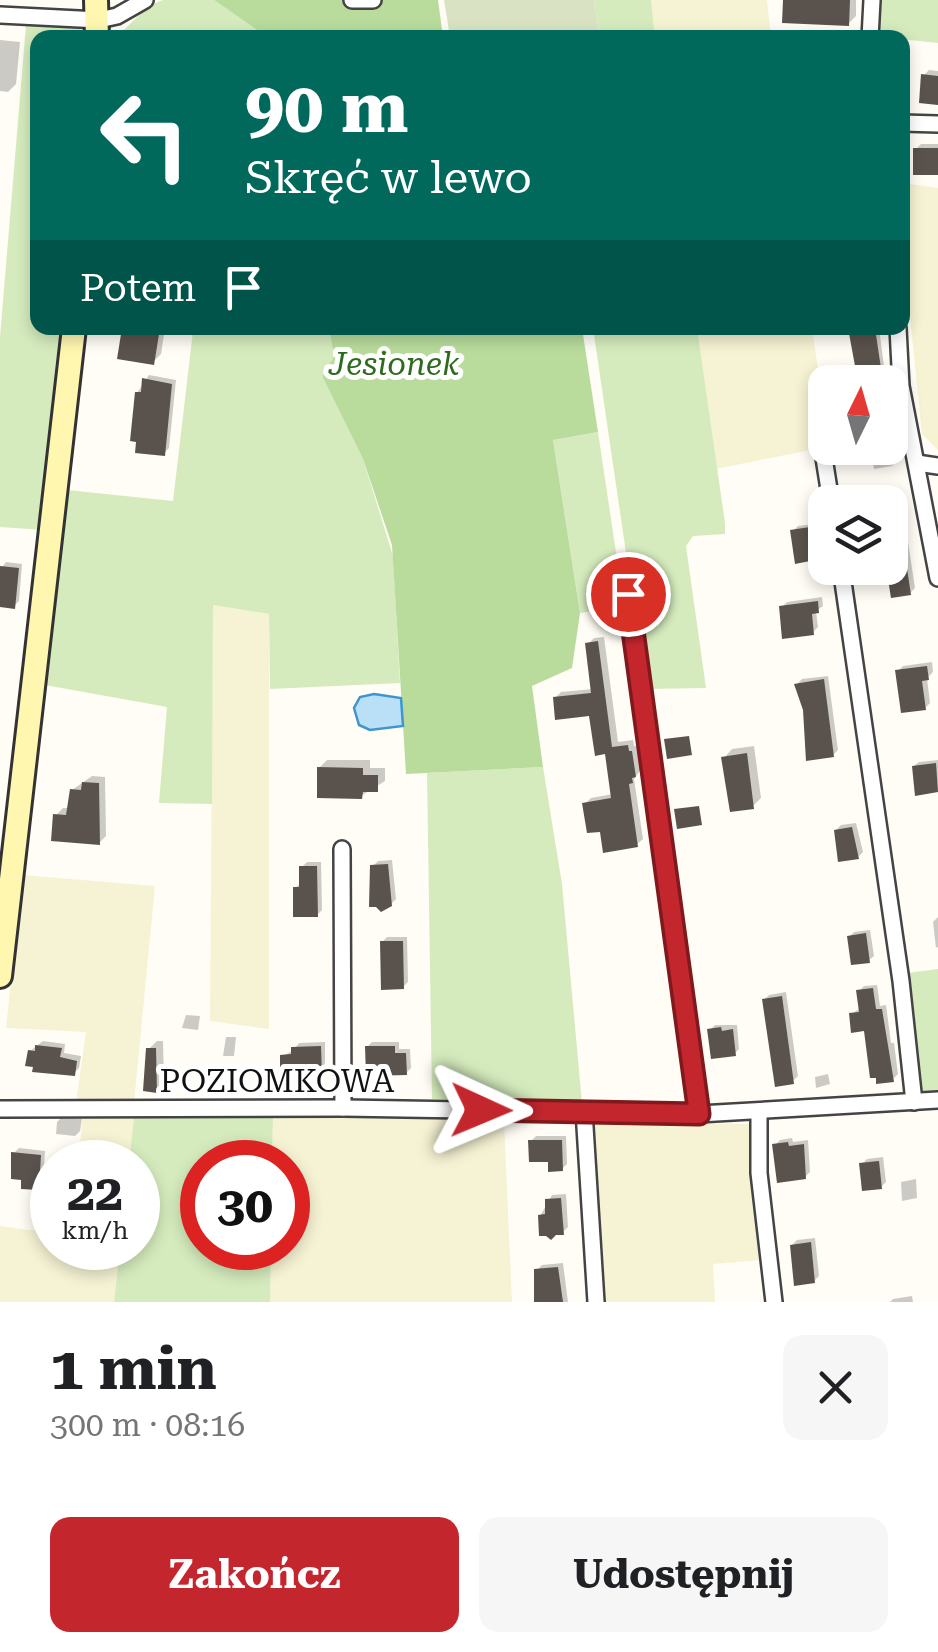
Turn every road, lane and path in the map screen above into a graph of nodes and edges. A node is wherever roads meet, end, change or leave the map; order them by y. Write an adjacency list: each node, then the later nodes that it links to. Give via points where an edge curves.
1 (145, 0): 6 (street)
2 (352, 0): 3 (street)
3 (373, 0)
4 (872, 0): 7 (street)
5 (0, 15): 6 (street)
6 (97, 19)
7 (870, 30)
8 (910, 123): 9 (street)
9 (938, 124)
10 (73, 335): 18 (street)
11 (898, 335): 12 (street)
12 (917, 463): 13 (street); 14 (street)
13 (938, 466)
14 (938, 578)
15 (844, 585): 20 (street)
16 (628, 594): 25 (street)
17 (342, 849): 21 (street)
18 (0, 976)
19 (938, 1100): 20 (street, POZIOMKOWA)
20 (914, 1102): 23 (street, POZIOMKOWA)
21 (343, 1108): 22 (street, POZIOMKOWA); 24 (street, POZIOMKOWA)
22 (0, 1110)
23 (759, 1110): 25 (street, POZIOMKOWA); 27 (street)
24 (584, 1111): 25 (street, POZIOMKOWA); 26 (street)
25 (699, 1114)
26 (596, 1302)
27 (774, 1302)

